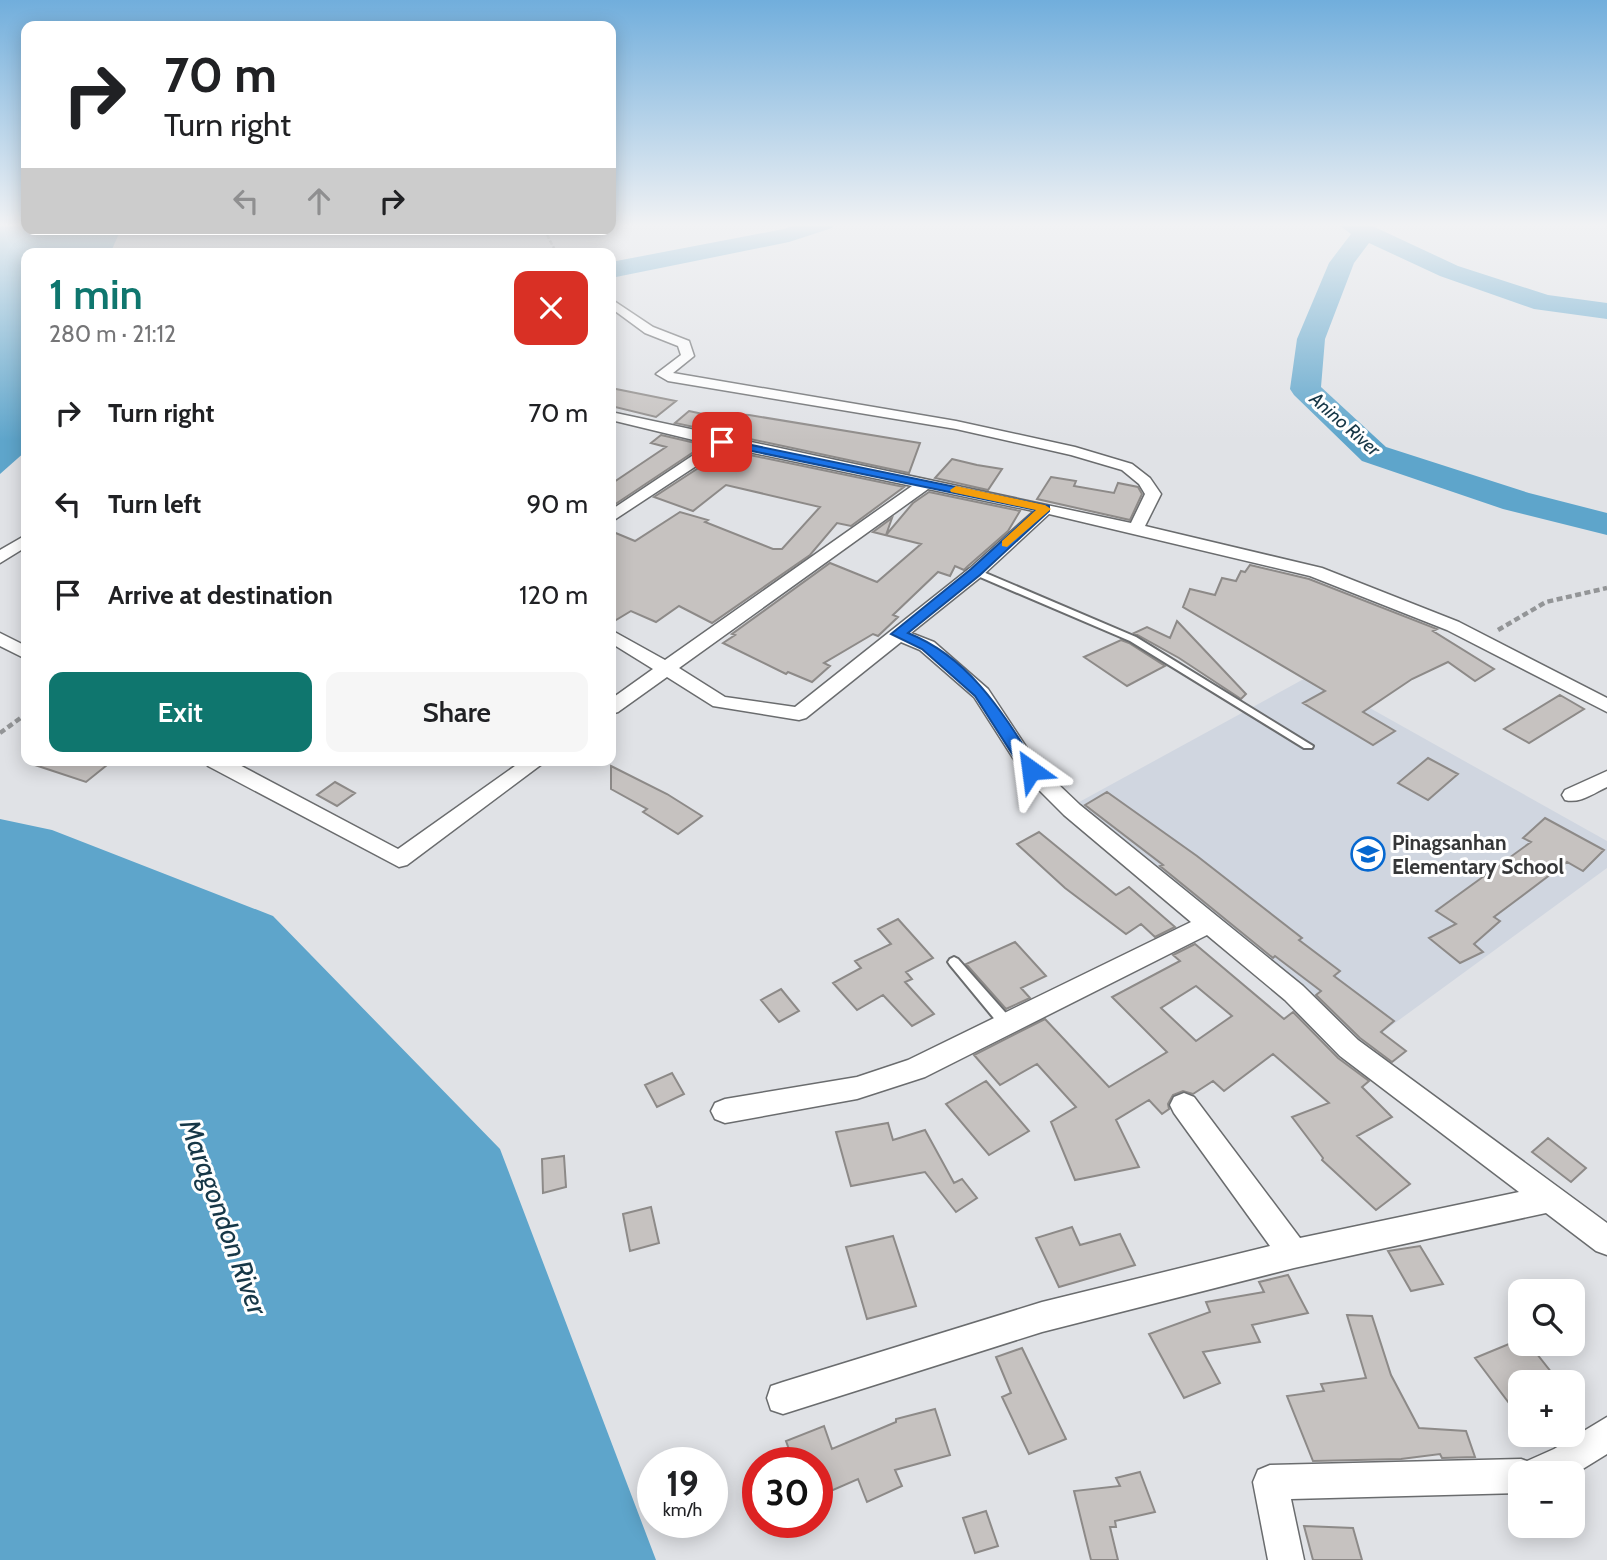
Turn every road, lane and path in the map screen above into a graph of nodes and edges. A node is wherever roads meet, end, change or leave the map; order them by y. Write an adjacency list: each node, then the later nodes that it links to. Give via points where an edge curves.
1 (616, 307): 7 (street, via 649,330 684,344 688,356 663,373 673,379 956,425 1127,467 1153,494)
2 (616, 417): 3 (street)
3 (722, 442): 4 (street); 6 (street)
4 (925, 484): 5 (street); 17 (street)
5 (1045, 509): 7 (street); 10 (street)
6 (616, 514)
7 (1136, 528): 15 (street, via 1316,572)
8 (21, 543): 9 (street)
9 (0, 558)
10 (976, 572): 12 (street); 22 (lane, via 1133,639)
11 (1607, 588): 15 (path, via 1546,602)
12 (898, 634): 17 (street, via 799,714 720,702); 27 (street, via 927,646 957,670 981,693 1031,770 1072,810)
13 (616, 638): 17 (street)
14 (0, 639): 16 (street)
15 (1480, 640): 19 (street)
16 (21, 647)
17 (666, 669): 18 (street)
18 (616, 704)
19 (1607, 706)
20 (21, 718): 21 (path)
21 (0, 733)
22 (1307, 746)
23 (224, 766): 24 (street, via 399,859)
24 (529, 766)
25 (1607, 778): 26 (street)
26 (1573, 795)
27 (1210, 923): 29 (street); 32 (street, via 1294,993 1349,1048)
28 (954, 962): 29 (lane)
29 (1007, 1024): 31 (street, via 891,1079)
30 (1184, 1105): 34 (street)
31 (725, 1111)
32 (1548, 1199): 33 (street); 34 (street)
33 (1607, 1241)
34 (1294, 1254): 35 (street, via 1042,1317)
35 (783, 1398)
36 (1607, 1434): 37 (street)
37 (1566, 1461)
38 (1508, 1476): 39 (street, via 1270,1482)
39 (1286, 1560)

